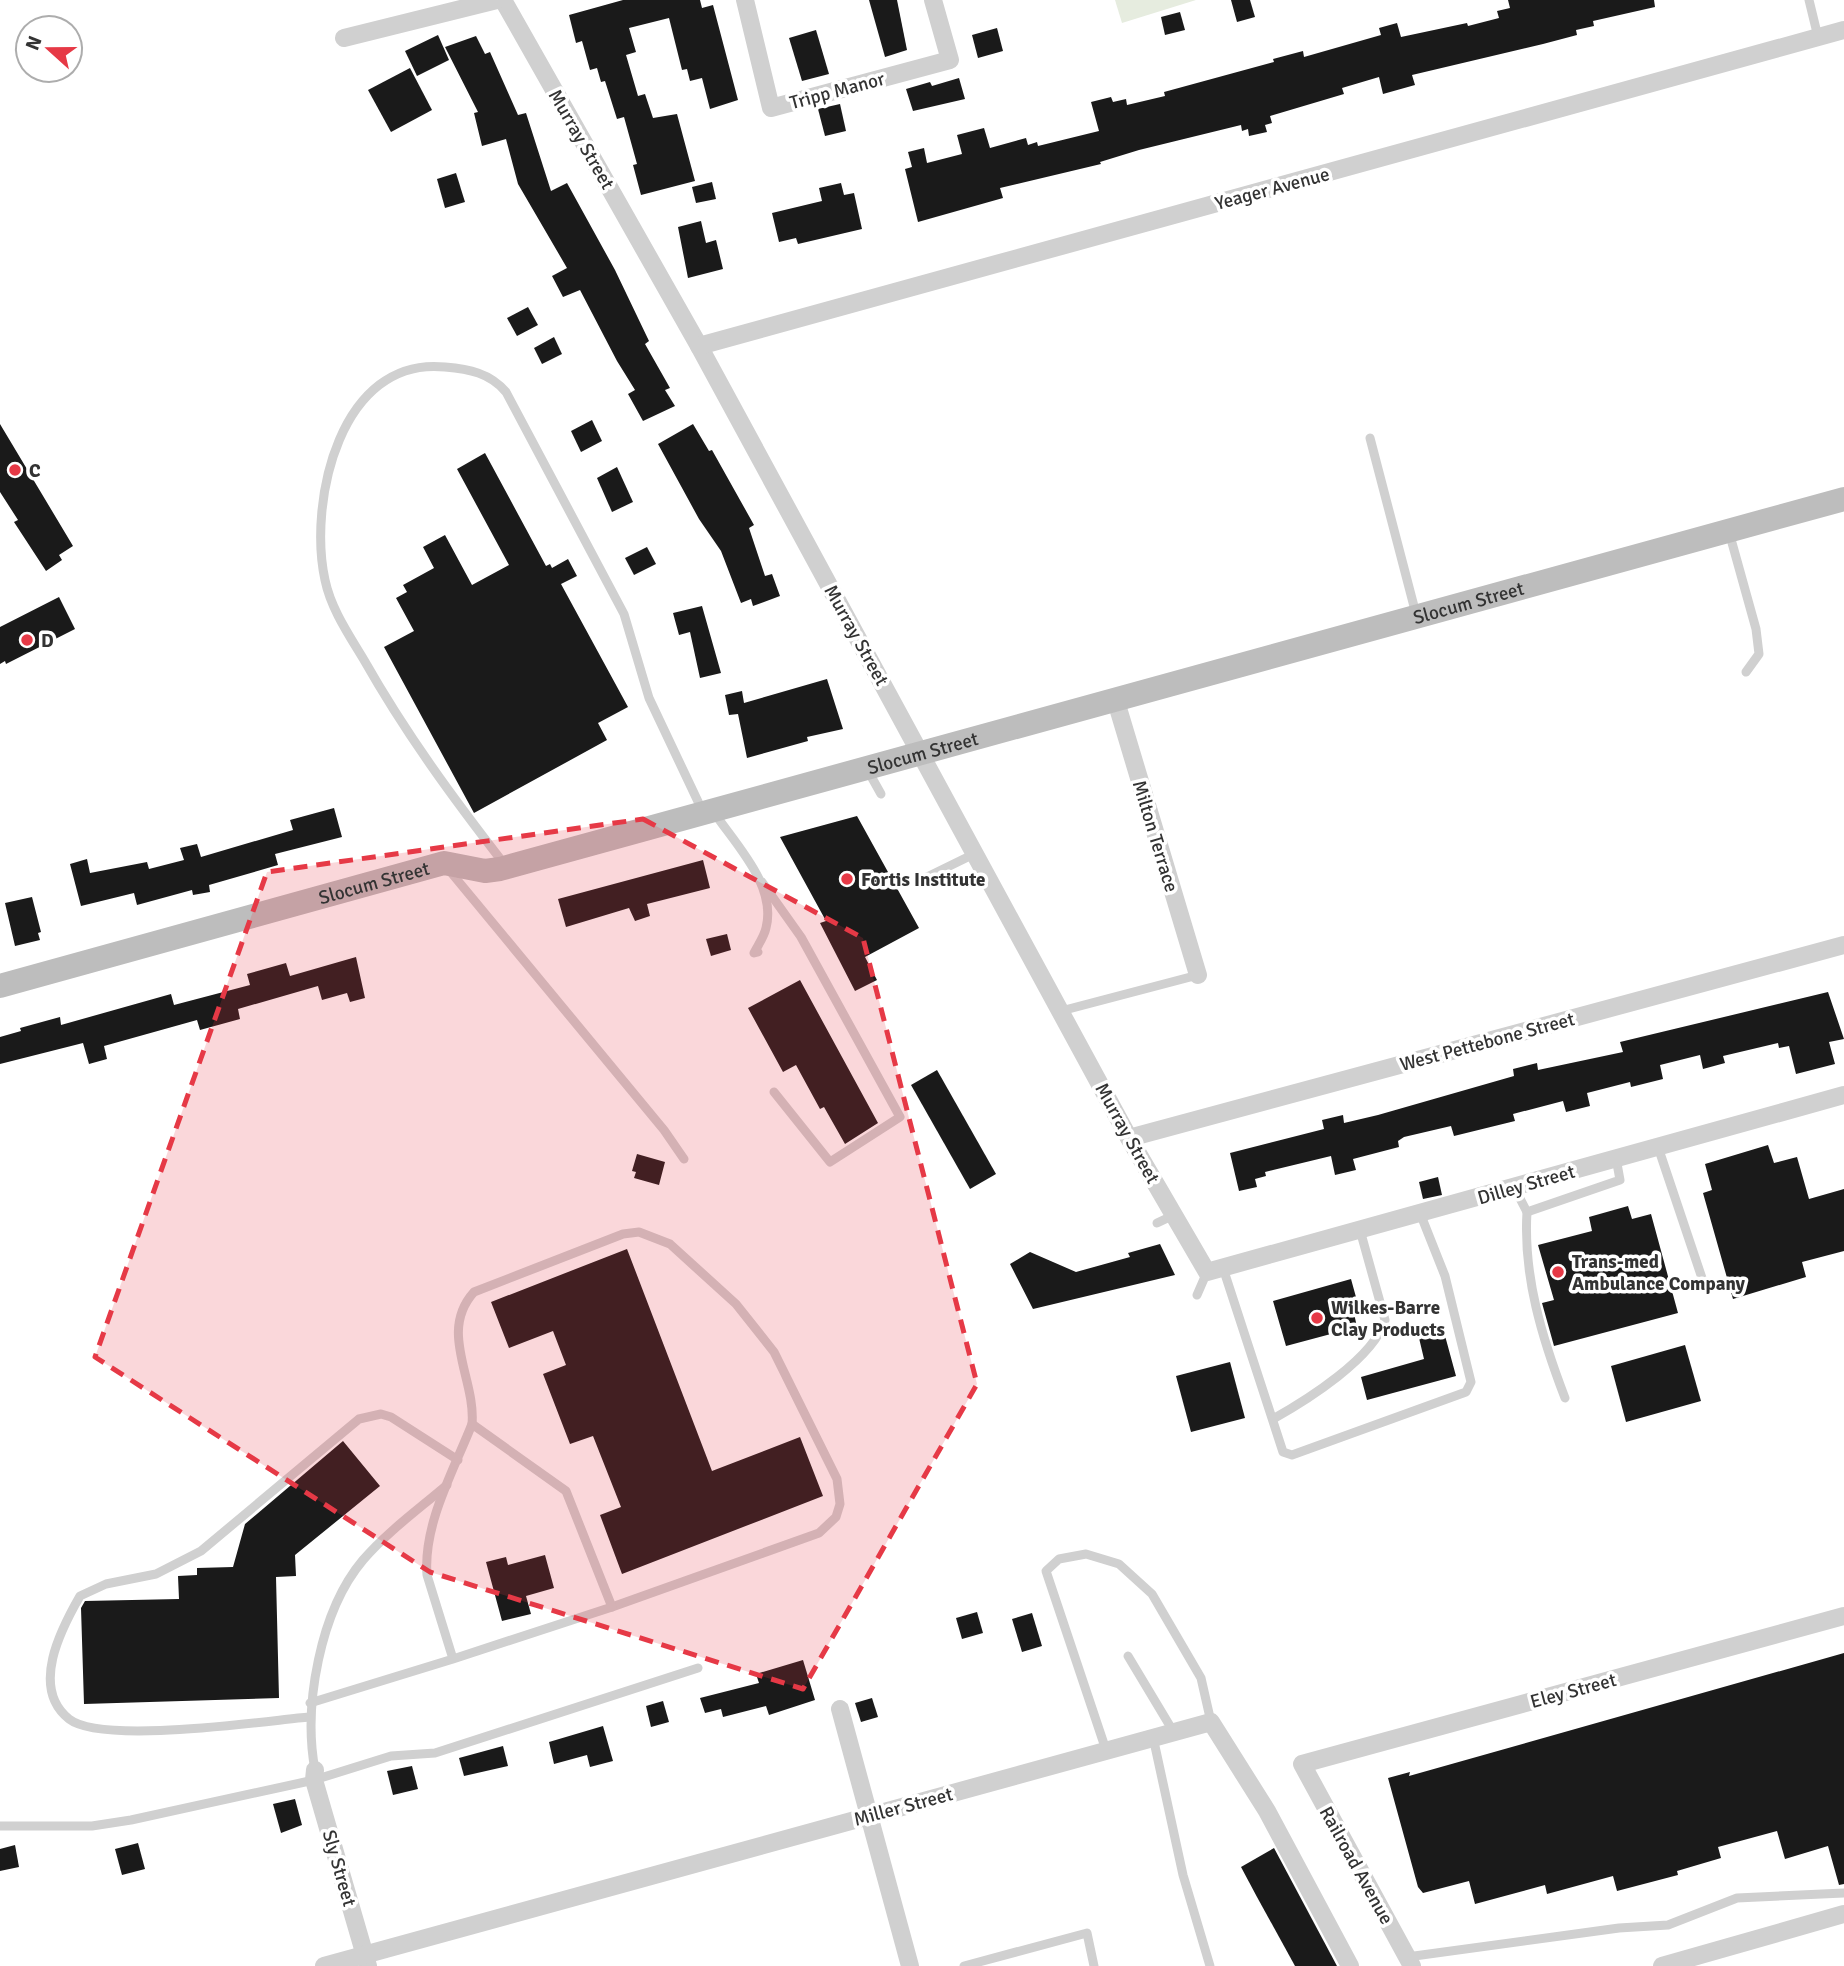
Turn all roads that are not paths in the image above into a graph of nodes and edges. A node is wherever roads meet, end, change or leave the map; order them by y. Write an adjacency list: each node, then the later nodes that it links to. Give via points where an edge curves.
1 (497, 0): 8 (street)
2 (503, 0): 9 (street, Murray Street)
3 (745, 0): 4 (street, Tripp Manor, via 771,108 950,60)
4 (933, 0)
5 (1809, 0): 7 (lane)
6 (1844, 30): 7 (street, Yeager Avenue)
7 (1818, 37): 9 (street, Yeager Avenue)
8 (344, 38)
9 (699, 346): 16 (street, Murray Street)
10 (1370, 438): 13 (lane)
11 (1844, 499): 12 (street, Slocum Street)
12 (1729, 530): 13 (street, Slocum Street); 14 (lane, via 1759,653)
13 (1417, 615): 15 (street, Slocum Street)
14 (1746, 671)
15 (1115, 698): 16 (street, Slocum Street); 27 (street, Milton Terrace)
16 (919, 753): 17 (street, Slocum Street); 20 (street, Murray Street)
17 (866, 767): 18 (lane); 19 (street, Slocum Street)
18 (881, 794)
19 (707, 811): 22 (street, Slocum Street); 22 (lane, via 649,698 624,614 506,392 485,375 437,366 418,368 375,388 342,433 322,499 324,579 342,624 417,750); 24 (lane)
20 (974, 853): 23 (lane); 29 (street, Murray Street)
21 (444, 863): 22 (street, Slocum Street, via 485,871); 28 (street, Slocum Street); 35 (lane)
22 (506, 866)
23 (927, 877)
24 (762, 882): 26 (lane, via 766,928 754,953); 30 (lane, via 801,937 900,1117 830,1162)
25 (1844, 944): 32 (street, West Pettebone Street)
26 (758, 952)
27 (1198, 975): 29 (lane)
28 (0, 986)
29 (1061, 1011): 32 (street, Murray Street)
30 (774, 1092)
31 (1844, 1095): 33 (street, Dilley Street)
32 (1129, 1138): 39 (street, Murray Street)
33 (1658, 1147): 34 (street, Dilley Street); 43 (lane)
34 (1616, 1158): 36 (street, Dilley Street); 37 (lane, via 1620,1180)
35 (684, 1159)
36 (1514, 1187): 37 (lane); 38 (street, Dilley Street)
37 (1527, 1212): 45 (lane, via 1525,1247 1544,1344)
38 (1420, 1213): 41 (street, Dilley Street); 46 (lane, via 1446,1276 1471,1382 1466,1392 1292,1455 1283,1452)
39 (1174, 1215): 40 (lane); 42 (street, Murray Street)
40 (1157, 1223)
41 (1360, 1230): 42 (street, Dilley Street); 46 (lane, via 1385,1320 1381,1335 1318,1394)
42 (1215, 1270): 44 (lane); 46 (lane)
43 (1704, 1287)
44 (1197, 1295)
45 (1565, 1398)
46 (1273, 1419)
47 (472, 1424): 48 (lane); 50 (lane, via 566,1491); 50 (lane, via 473,1397 457,1334 474,1292 623,1234 639,1232 670,1244 737,1304 774,1352 837,1479 840,1504 836,1517 818,1533)
48 (458, 1460): 49 (lane); 57 (lane, via 391,1417 381,1414 359,1419 201,1552 156,1574 106,1584 80,1596 56,1644 53,1689 62,1711 80,1725 163,1730)
49 (449, 1483): 53 (lane, via 435,1521 426,1575); 55 (lane, via 383,1539 348,1580 327,1636)
50 (612, 1607): 53 (lane)
51 (1844, 1616): 62 (street, Eley Street)
52 (1128, 1656): 59 (lane)
53 (453, 1658): 55 (lane)
54 (698, 1668): 63 (lane, via 435,1753 391,1756)
55 (310, 1703): 57 (lane)
56 (840, 1709): 64 (street)
57 (309, 1717): 63 (lane)
58 (1211, 1722): 59 (street, Miller Street); 61 (lane, via 1201,1678 1152,1594 1119,1564 1086,1554 1059,1559 1046,1571); 75 (street, via 1267,1811)
59 (1173, 1731): 60 (street, Miller Street)
60 (1153, 1737): 61 (street, Miller Street); 74 (lane, via 1183,1875)
61 (1106, 1750): 64 (street, Miller Street)
62 (1302, 1764): 69 (street, Railroad Avenue)
63 (314, 1775): 65 (lane, via 106,1824); 68 (street, Sly Street)
64 (867, 1815): 68 (street, Miller Street); 71 (street)
65 (0, 1826)
66 (1844, 1893): 69 (lane, via 1737,1898 1668,1925 1619,1928)
67 (1844, 1914): 76 (street)
68 (366, 1960): 70 (street, Miller Street)
69 (1409, 1962)
70 (324, 1966)
71 (910, 1966)
72 (964, 1966): 73 (lane, via 1087,1933)
73 (1094, 1966)
74 (1210, 1966)
75 (1350, 1966)
76 (1662, 1966)

